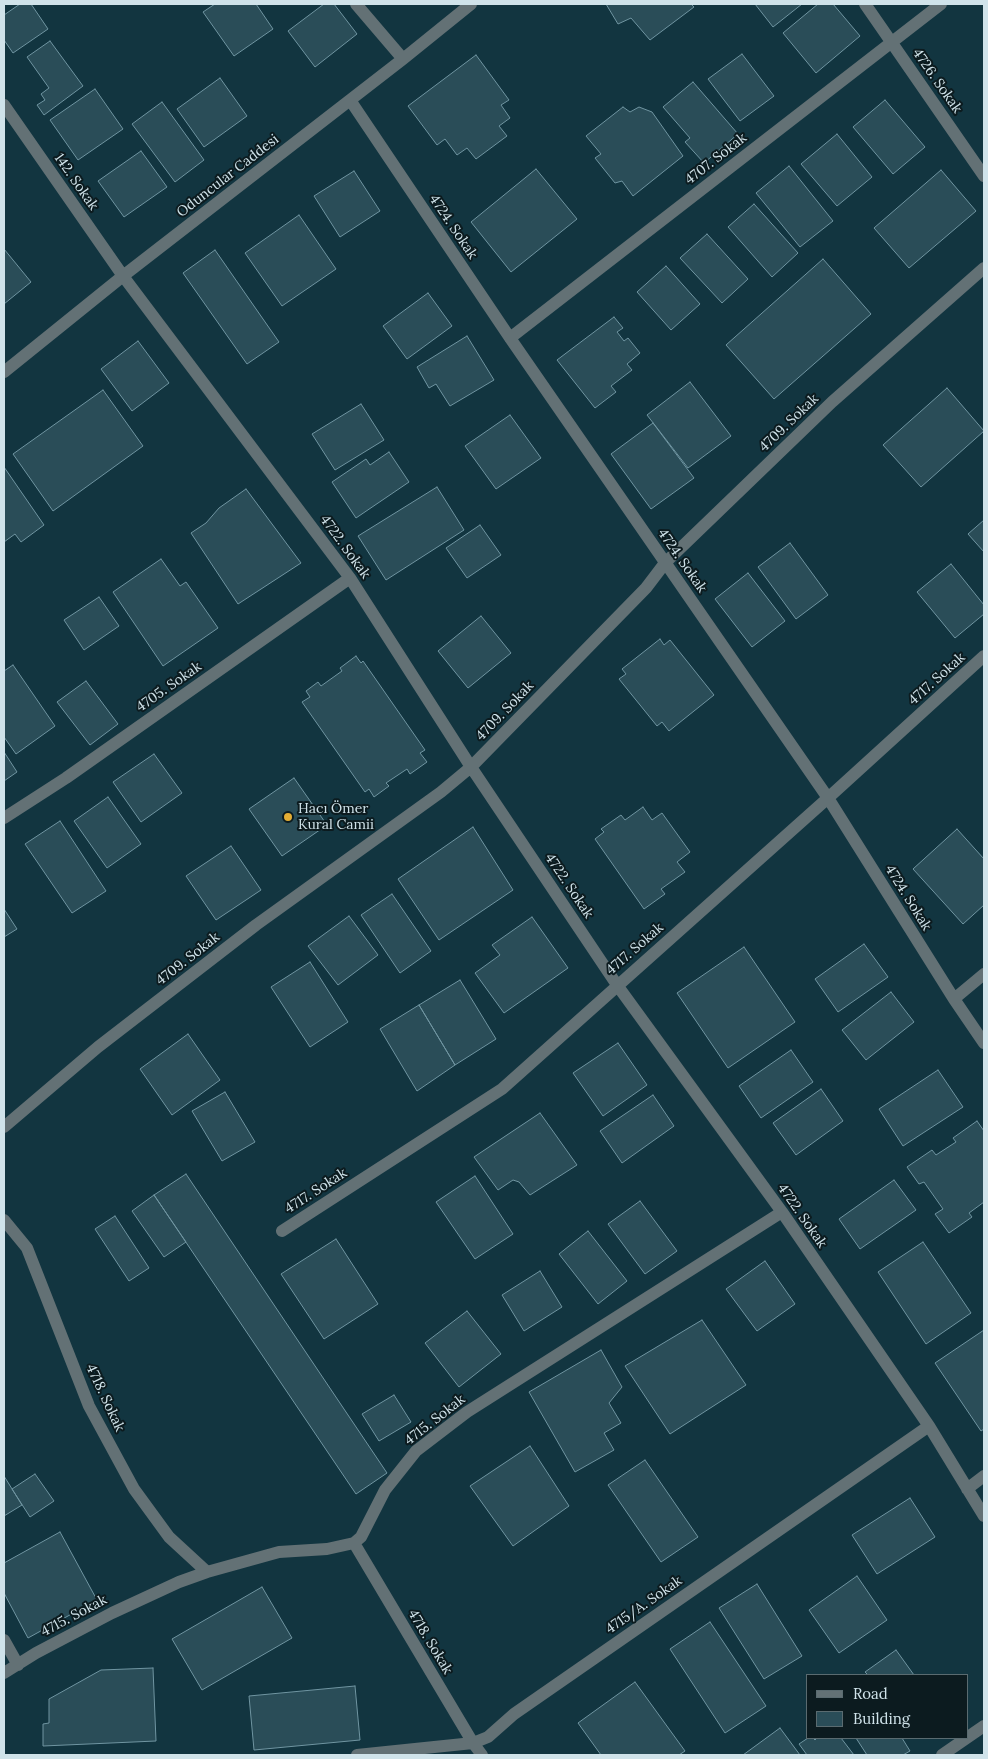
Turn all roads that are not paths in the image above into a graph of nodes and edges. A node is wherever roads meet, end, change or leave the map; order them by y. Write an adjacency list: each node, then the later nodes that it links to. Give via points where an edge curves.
1 (356, 4): 6 (street)
2 (471, 4): 6 (street, Oduncular Caddesi)
3 (865, 4): 5 (street, 4726. Sokak)
4 (941, 4): 5 (street, 4707. Sokak)
5 (890, 42): 9 (street, 4726. Sokak); 12 (street, 4707. Sokak)
6 (403, 59): 7 (street, Oduncular Caddesi)
7 (350, 100): 11 (street, Oduncular Caddesi); 12 (street, 4724. Sokak)
8 (4, 105): 11 (street, 142. Sokak)
9 (984, 176)
10 (984, 268): 14 (street, 4709. Sokak, via 832,402)
11 (123, 276): 13 (street, Oduncular Caddesi); 15 (street, 4722. Sokak)
12 (510, 338): 14 (street, 4724. Sokak)
13 (4, 372)
14 (665, 563): 17 (street, 4709. Sokak, via 646,588); 18 (street, 4724. Sokak)
15 (350, 578): 17 (street, 4722. Sokak); 19 (street, 4705. Sokak)
16 (984, 656): 18 (street, 4717. Sokak)
17 (471, 767): 21 (street, 4722. Sokak); 24 (street, 4709. Sokak, via 256,925 98,1047)
18 (828, 798): 21 (street, 4717. Sokak); 22 (street, 4724. Sokak)
19 (4, 818)
20 (984, 974): 22 (street)
21 (617, 985): 25 (street, 4722. Sokak); 27 (street, 4717. Sokak, via 502,1089)
22 (954, 999): 23 (street, 4724. Sokak)
23 (984, 1043)
24 (4, 1126)
25 (782, 1212): 28 (street, 4722. Sokak); 32 (street, 4715. Sokak, via 460,1417 416,1451 385,1490 361,1537)
26 (4, 1220): 33 (street, 4718. Sokak, via 27,1248 89,1406 134,1489 169,1537)
27 (282, 1231)
28 (929, 1426): 30 (street, 4722. Sokak); 40 (street, 4715/A. Sokak, via 522,1708 488,1737)
29 (984, 1476): 30 (street)
30 (967, 1489): 31 (street, 4722. Sokak)
31 (984, 1516)
32 (354, 1543): 33 (street, 4715. Sokak, via 327,1549 279,1552); 40 (street, 4718. Sokak)
33 (207, 1572): 35 (street, 4715. Sokak, via 112,1613)
34 (4, 1640): 35 (street)
35 (18, 1664): 36 (street, 4715. Sokak)
36 (4, 1673)
37 (984, 1726): 38 (street)
38 (968, 1737)
39 (965, 1739): 43 (street)
40 (472, 1743): 41 (street, 4715/A. Sokak); 42 (street, 4718. Sokak)
41 (357, 1755)
42 (482, 1755)
43 (942, 1755)

